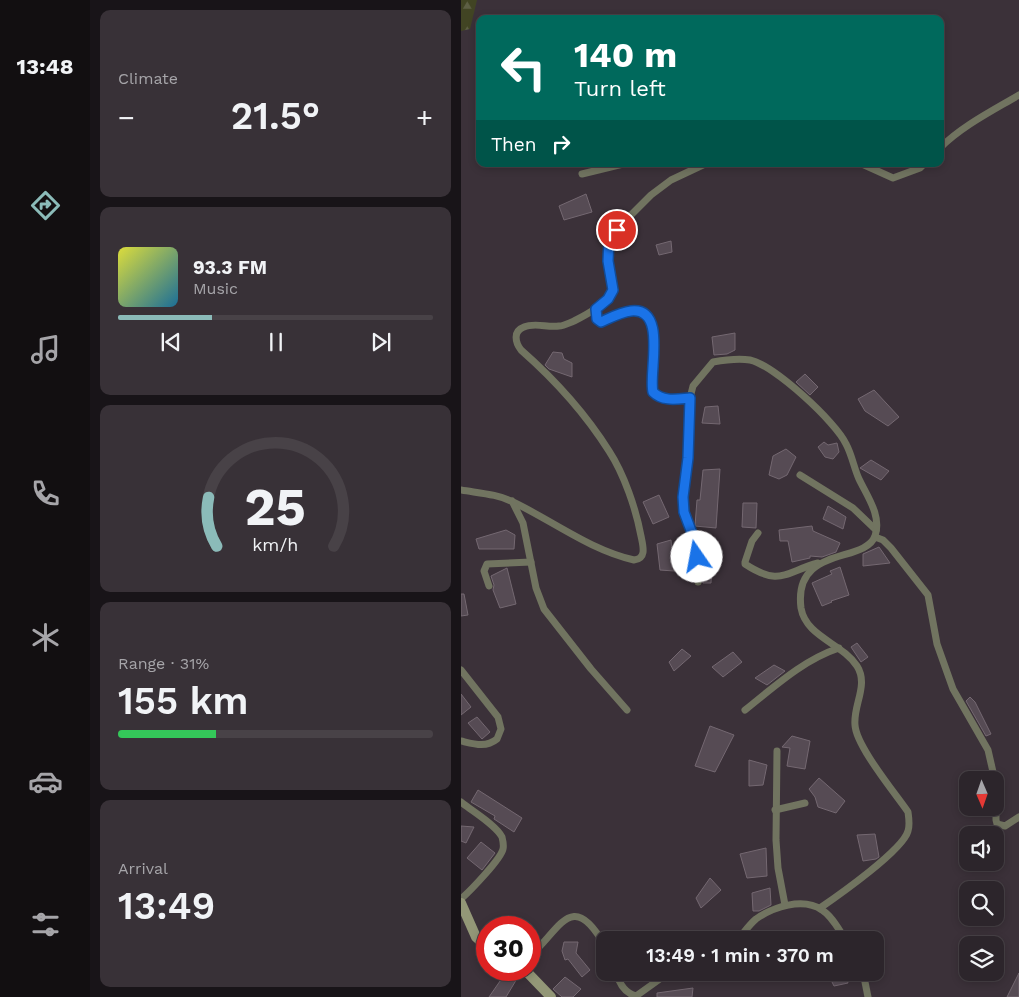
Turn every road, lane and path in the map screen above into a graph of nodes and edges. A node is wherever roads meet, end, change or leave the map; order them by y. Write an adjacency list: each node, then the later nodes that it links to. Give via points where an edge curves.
1 (1019, 95): 2 (street)
2 (944, 143)
3 (611, 167): 7 (street)
4 (698, 167): 8 (street, via 671,180 651,195 609,240 608,261 613,290)
5 (869, 167): 6 (street, via 893,178)
6 (921, 167)
7 (582, 174)
8 (596, 309): 9 (street, via 597,319 601,322 629,310 647,316 654,335 653,392 672,400); 12 (street, via 560,327 524,327 517,333 516,341 576,407 610,452 627,488 640,528 642,557 634,560 607,552)
9 (690, 398): 14 (street, via 693,386 713,362 750,360 765,366 809,400 846,443 874,510); 17 (street, via 683,497 684,512 696,544)
10 (800, 474): 14 (street, via 853,508)
11 (461, 490): 12 (street)
12 (512, 501): 16 (street, via 523,523)
13 (758, 533): 15 (street, via 745,564 759,572 782,576)
14 (875, 533): 15 (street, via 863,548); 28 (street, via 928,594 937,644 953,689 988,750 996,785 997,824 1005,826)
15 (825, 561): 19 (street, via 807,575 803,583 801,608 806,623)
16 (531, 562): 18 (street, via 487,564 484,571); 21 (street, via 544,609)
17 (698, 582)
18 (489, 586)
19 (839, 648): 22 (street, via 805,664); 32 (street, via 851,658 861,676 855,725 858,737 908,812 910,822 903,841)
20 (461, 670): 23 (street, via 498,717 501,729 497,739 487,745)
21 (627, 710)
22 (745, 710)
23 (461, 741)
24 (777, 751): 27 (street)
25 (461, 802): 29 (street, via 499,833 503,849)
26 (805, 803): 27 (street)
27 (775, 810): 31 (street, via 778,868)
28 (1019, 817)
29 (461, 899)
30 (461, 904): 36 (street)
31 (785, 905): 32 (street, via 809,904); 34 (street, via 755,919)
32 (821, 908): 35 (street)
33 (597, 931): 37 (street, via 581,918 566,918)
34 (745, 931)
35 (840, 931)
36 (476, 937)
37 (541, 946)
38 (536, 981): 42 (street)
39 (618, 981): 40 (street, via 636,996)
40 (658, 981)
41 (865, 981): 43 (street)
42 (551, 997)
43 (868, 997)

